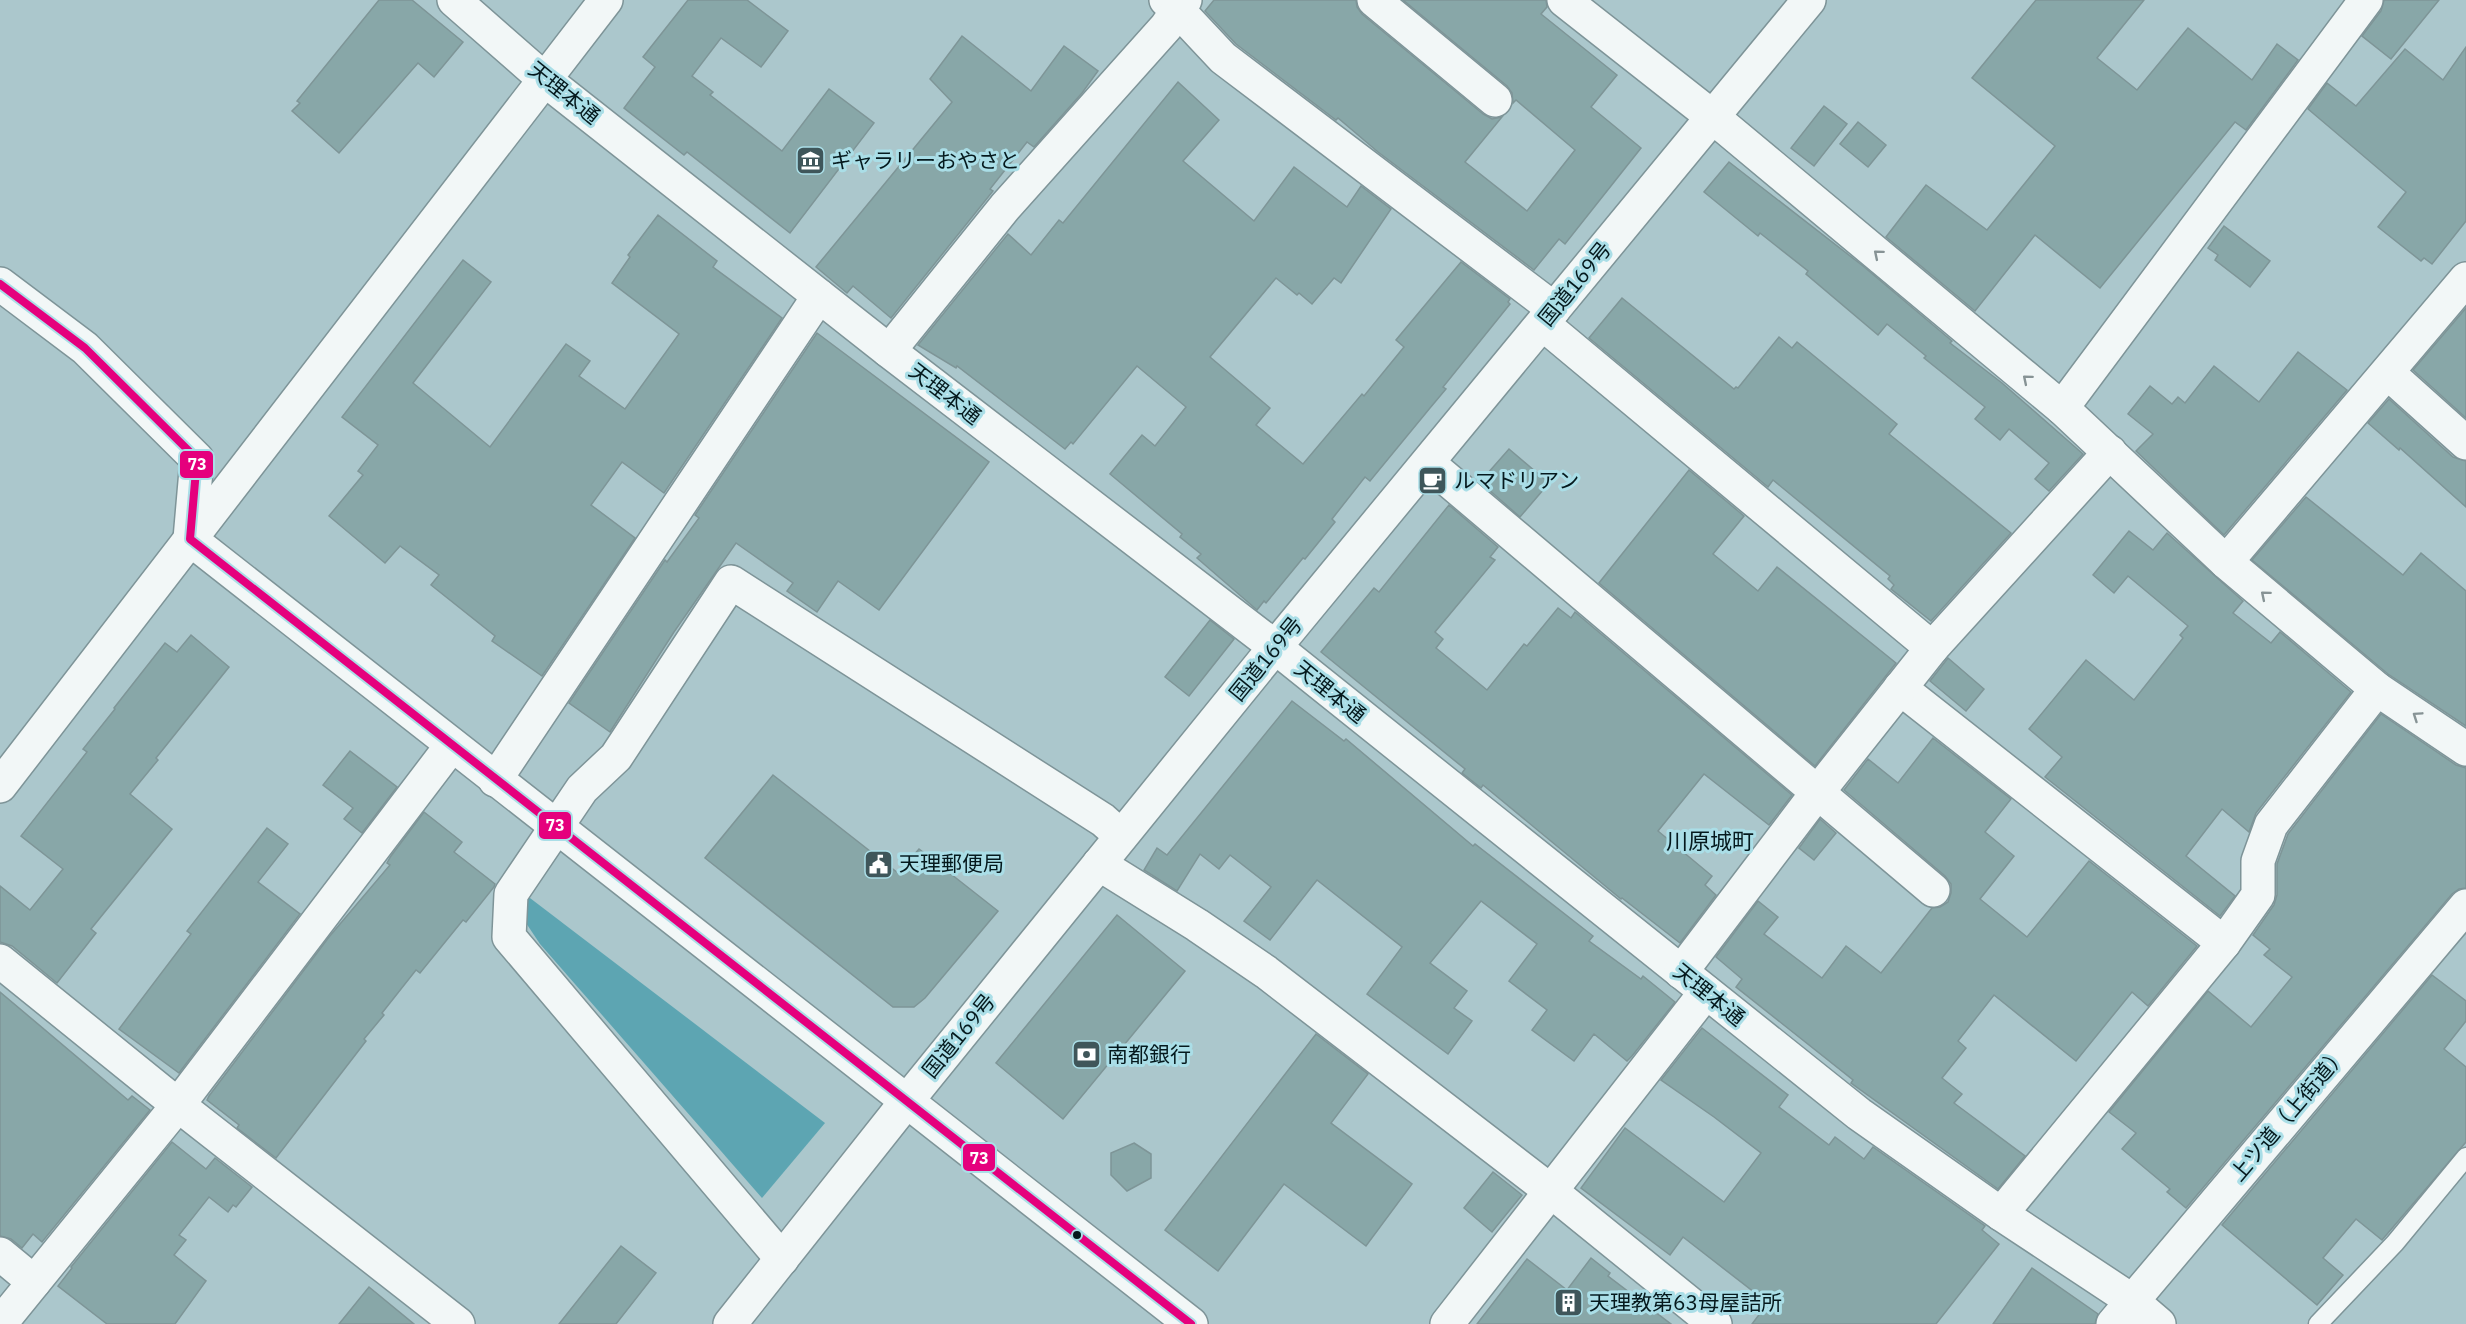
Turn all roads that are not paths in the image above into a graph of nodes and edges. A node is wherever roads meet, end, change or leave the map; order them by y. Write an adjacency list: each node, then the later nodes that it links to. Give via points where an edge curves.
1 (454, 0): 8 (main road, 天理本通)
2 (606, 0): 8 (main road)
3 (1374, 0): 9 (main road)
4 (1564, 0): 10 (main road)
5 (1809, 0): 10 (main road, 国道169号)
6 (2366, 0): 17 (main road)
7 (1176, 3): 14 (main road, via 1223,58); 15 (main road, via 1166,27 1005,207)
8 (544, 79): 13 (main road, 天理本通); 21 (main road)
9 (1495, 100)
10 (1714, 118): 14 (main road, 国道169号); 17 (main road, one-way to 10)
11 (2466, 279): 16 (main road)
12 (0, 284): 21 (main road, via 85,348 196,459)
13 (819, 296): 15 (main road, 天理本通); 30 (main road)
14 (1549, 316): 20 (main road, 国道169号); 24 (main road)
15 (889, 351): 23 (main road, 天理本通)
16 (2388, 373): 18 (main road); 22 (main road)
17 (2062, 408): 19 (main road)
18 (2466, 443)
19 (2110, 452): 22 (main road); 24 (main road)
20 (1428, 463): 23 (main road, 国道169号); 31 (main road)
21 (190, 539): 27 (main road); 29 (main road)
22 (2226, 561): 26 (main road, one-way to 22)
23 (1275, 647): 33 (main road, 国道169号); 39 (main road, 天理本通)
24 (1932, 648): 25 (main road)
25 (1900, 688): 31 (main road); 37 (main road)
26 (2377, 689): 28 (main road, one-way to 26); 37 (main road, via 2271,825 2258,861 2258,895)
27 (452, 745): 30 (main road); 41 (main road)
28 (2466, 749)
29 (5, 770)
30 (495, 780): 32 (main road)
31 (1817, 793): 35 (main road); 39 (main road)
32 (555, 826): 33 (main road, via 582,789 616,757 731,582 1103,820); 40 (main road); 46 (main road, via 511,894 509,937)
33 (1121, 836): 34 (main road, 国道169号)
34 (1099, 864): 40 (main road, 国道169号); 43 (main road, via 1266,972)
35 (1933, 890)
36 (2466, 906): 48 (main road, 上ツ道（上街道）)
37 (2224, 943): 44 (main road)
38 (0, 961): 41 (main road)
39 (1693, 982): 43 (main road); 44 (main road, 天理本通, via 1859,1114)
40 (906, 1102): 46 (main road, 国道169号); 52 (main road)
41 (178, 1105): 47 (main road); 49 (main road)
42 (2466, 1157): 56 (lane, via 2395,1243)
43 (1552, 1192): 53 (main road); 54 (main road)
44 (2001, 1214): 48 (main road, 天理本通)
45 (0, 1254): 47 (main road)
46 (782, 1259): 51 (main road, 国道169号)
47 (34, 1282): 50 (main road)
48 (2122, 1312): 55 (main road, 天理本通)
49 (439, 1318)
50 (0, 1324)
51 (730, 1324)
52 (1191, 1324)
53 (1447, 1324)
54 (1715, 1324)
55 (2159, 1324)
56 (2318, 1324)

